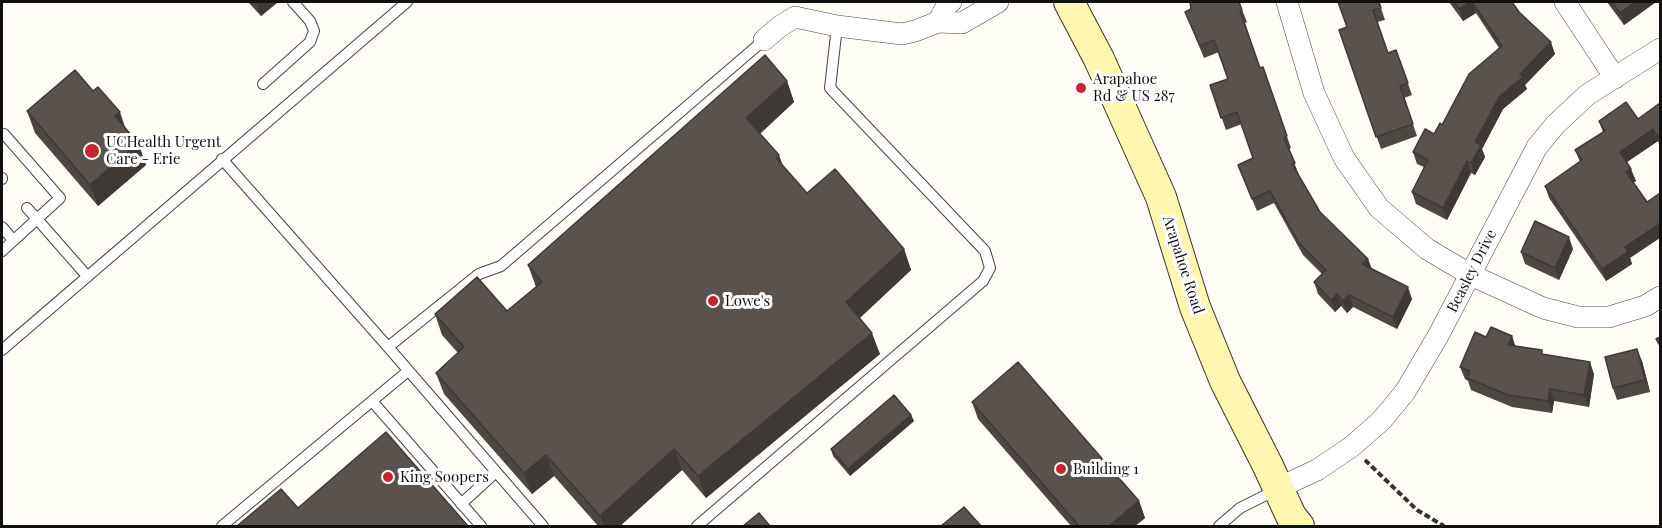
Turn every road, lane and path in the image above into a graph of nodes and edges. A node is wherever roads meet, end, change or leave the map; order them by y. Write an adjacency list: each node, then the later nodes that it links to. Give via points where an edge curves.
1 (293, 2): 13 (lane, via 310,21 314,31 310,42)
2 (407, 2): 15 (lane)
3 (951, 2): 8 (street)
4 (998, 2): 8 (street, via 962,23)
5 (1069, 2): 30 (main road, Arapahoe Road, via 1146,161 1210,345)
6 (1287, 2): 21 (street, via 1314,93 1344,158 1379,208 1427,249)
7 (1565, 2): 12 (street)
8 (938, 22): 9 (street, via 902,34)
9 (837, 26): 10 (street, via 795,17); 35 (lane, via 830,88 985,251 990,268 982,281)
10 (764, 40): 24 (lane, via 501,266 479,274)
11 (1660, 50): 12 (street, Beasley Drive)
12 (1615, 78): 21 (street, Beasley Drive, via 1587,95 1537,147)
13 (263, 84)
14 (2, 136): 17 (lane, via 60,198)
15 (222, 159): 22 (lane); 24 (lane)
16 (27, 208): 17 (lane)
17 (37, 219): 19 (lane); 22 (lane)
18 (2, 227): 19 (lane)
19 (13, 240): 20 (lane)
20 (2, 251)
21 (1471, 275): 23 (street, via 1542,308 1578,317 1609,317); 28 (street, Beasley Drive, via 1406,392)
22 (87, 276): 25 (lane)
23 (1660, 297)
24 (388, 347): 26 (lane)
25 (2, 350)
26 (408, 371): 27 (lane); 29 (lane)
27 (372, 401): 31 (lane); 32 (lane)
28 (1351, 447): 30 (street, Beasley Drive, via 1317,470); 38 (path, via 1417,510)
29 (496, 472): 31 (lane); 34 (lane)
30 (1278, 488): 36 (lane, via 1240,508); 37 (main road, Arapahoe Road)
31 (461, 504): 33 (lane)
32 (222, 526)
33 (481, 526)
34 (543, 526)
35 (697, 526)
36 (1219, 526)
37 (1299, 526)
38 (1444, 526)

